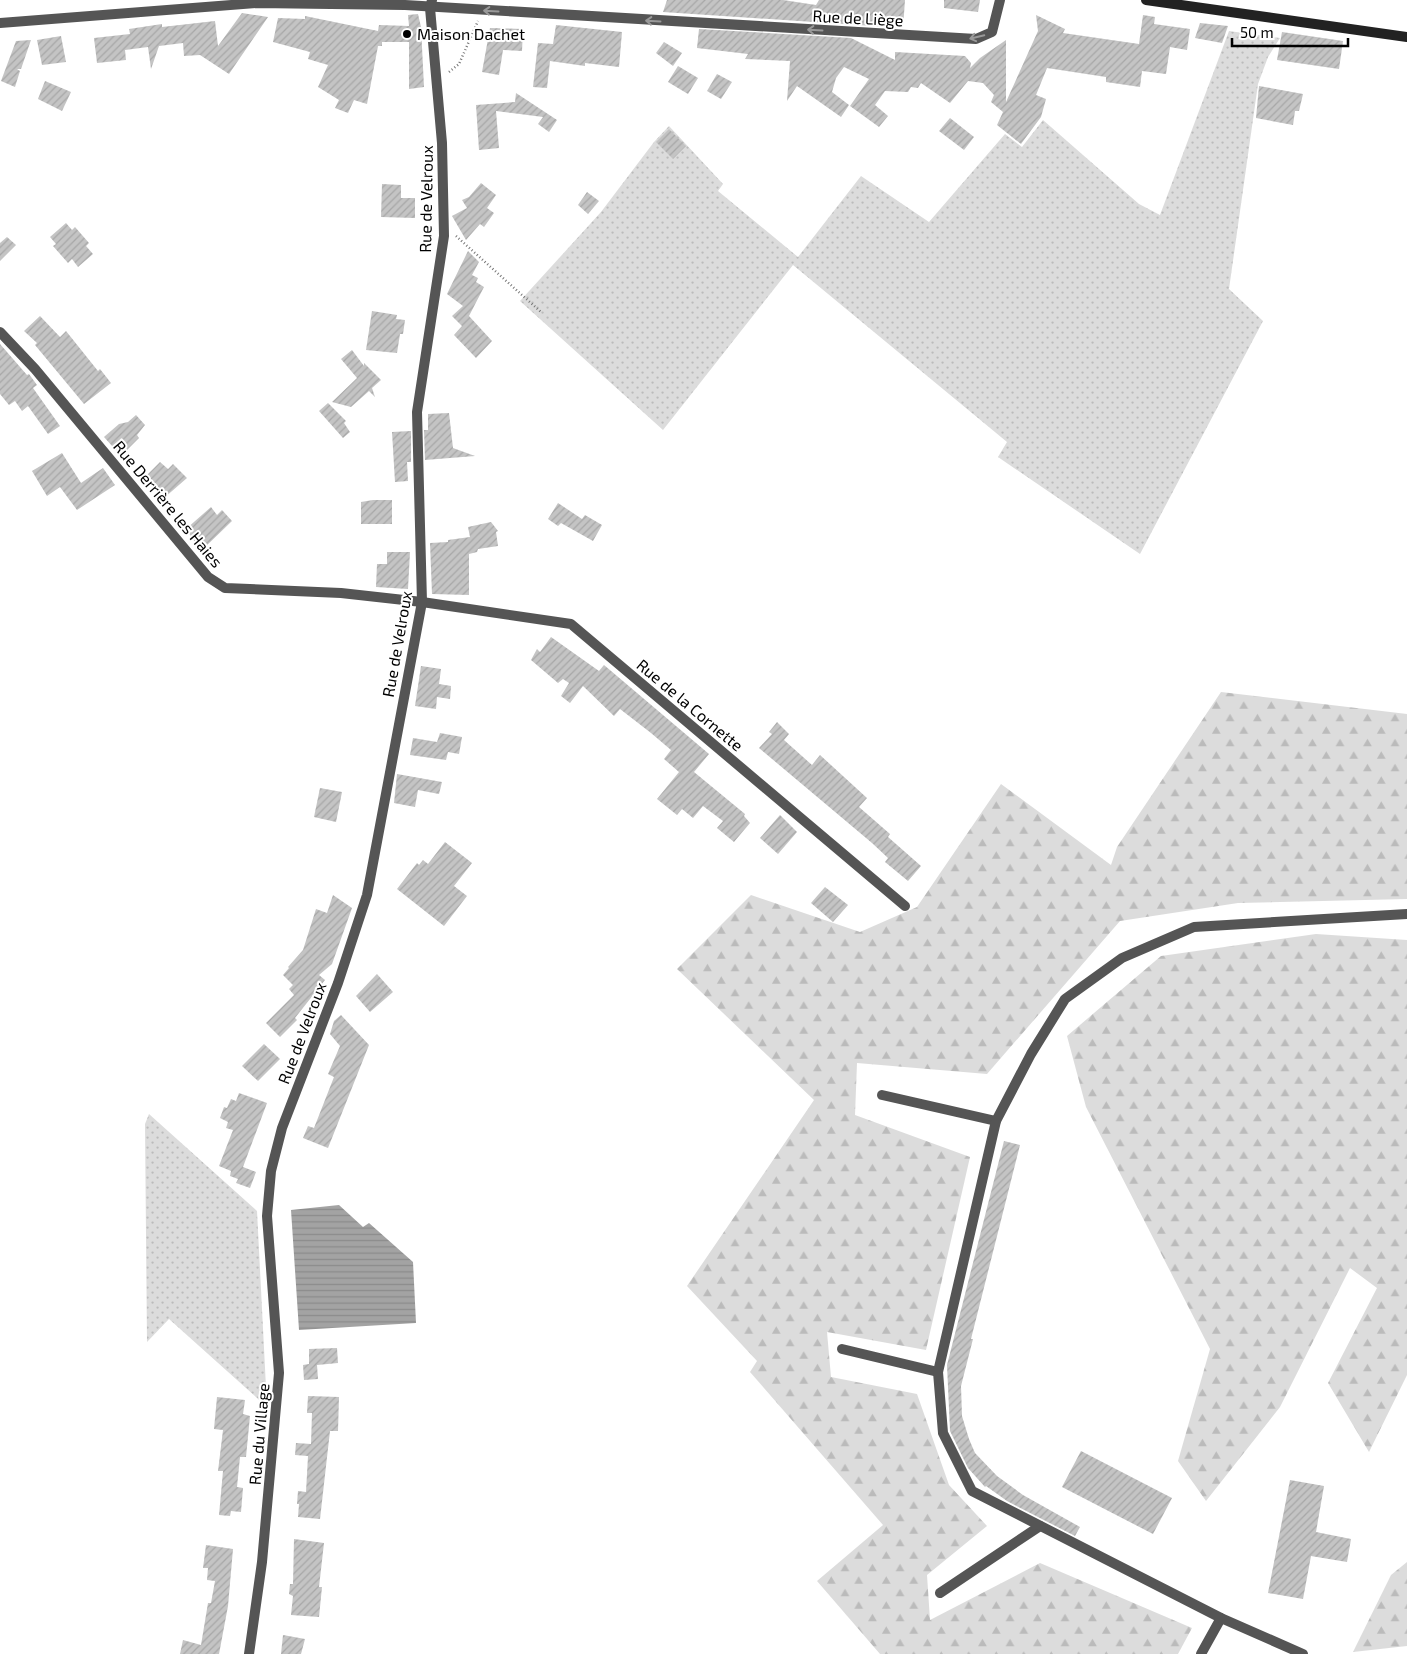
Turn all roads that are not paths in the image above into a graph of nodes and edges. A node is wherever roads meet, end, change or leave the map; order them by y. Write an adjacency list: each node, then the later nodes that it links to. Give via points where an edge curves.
1 (1000, 0): 4 (street, Rue de Liège, one-way to 4, via 992,32 976,40 483,11)
2 (1146, 0): 6 (main road)
3 (402, 3): 4 (street, Rue de Liège); 5 (street, Rue de Liège, via 258,3)
4 (431, 4): 8 (street, Rue de Velroux, via 442,143 444,236 417,412)
5 (0, 23)
6 (1407, 36)
7 (0, 332): 8 (street, Rue Derrière les Haies, via 35,369 208,577 225,588 341,593)
8 (422, 602): 9 (street, Rue de la Cornette, via 571,624); 13 (street, Rue de Velroux, via 367,895 338,983 282,1128 272,1171)
9 (905, 906)
10 (1407, 914): 12 (street, via 1194,927 1122,958 1066,999 1031,1054)
11 (882, 1095): 12 (street)
12 (996, 1121): 15 (street)
13 (267, 1216): 19 (street, Rue du Village, via 279,1374 262,1562)
14 (842, 1349): 15 (street)
15 (938, 1372): 16 (street, via 943,1433 972,1491)
16 (1040, 1526): 17 (street); 18 (street)
17 (940, 1593)
18 (1221, 1618): 20 (street); 21 (street)
19 (249, 1654)
20 (1201, 1654)
21 (1304, 1654)

